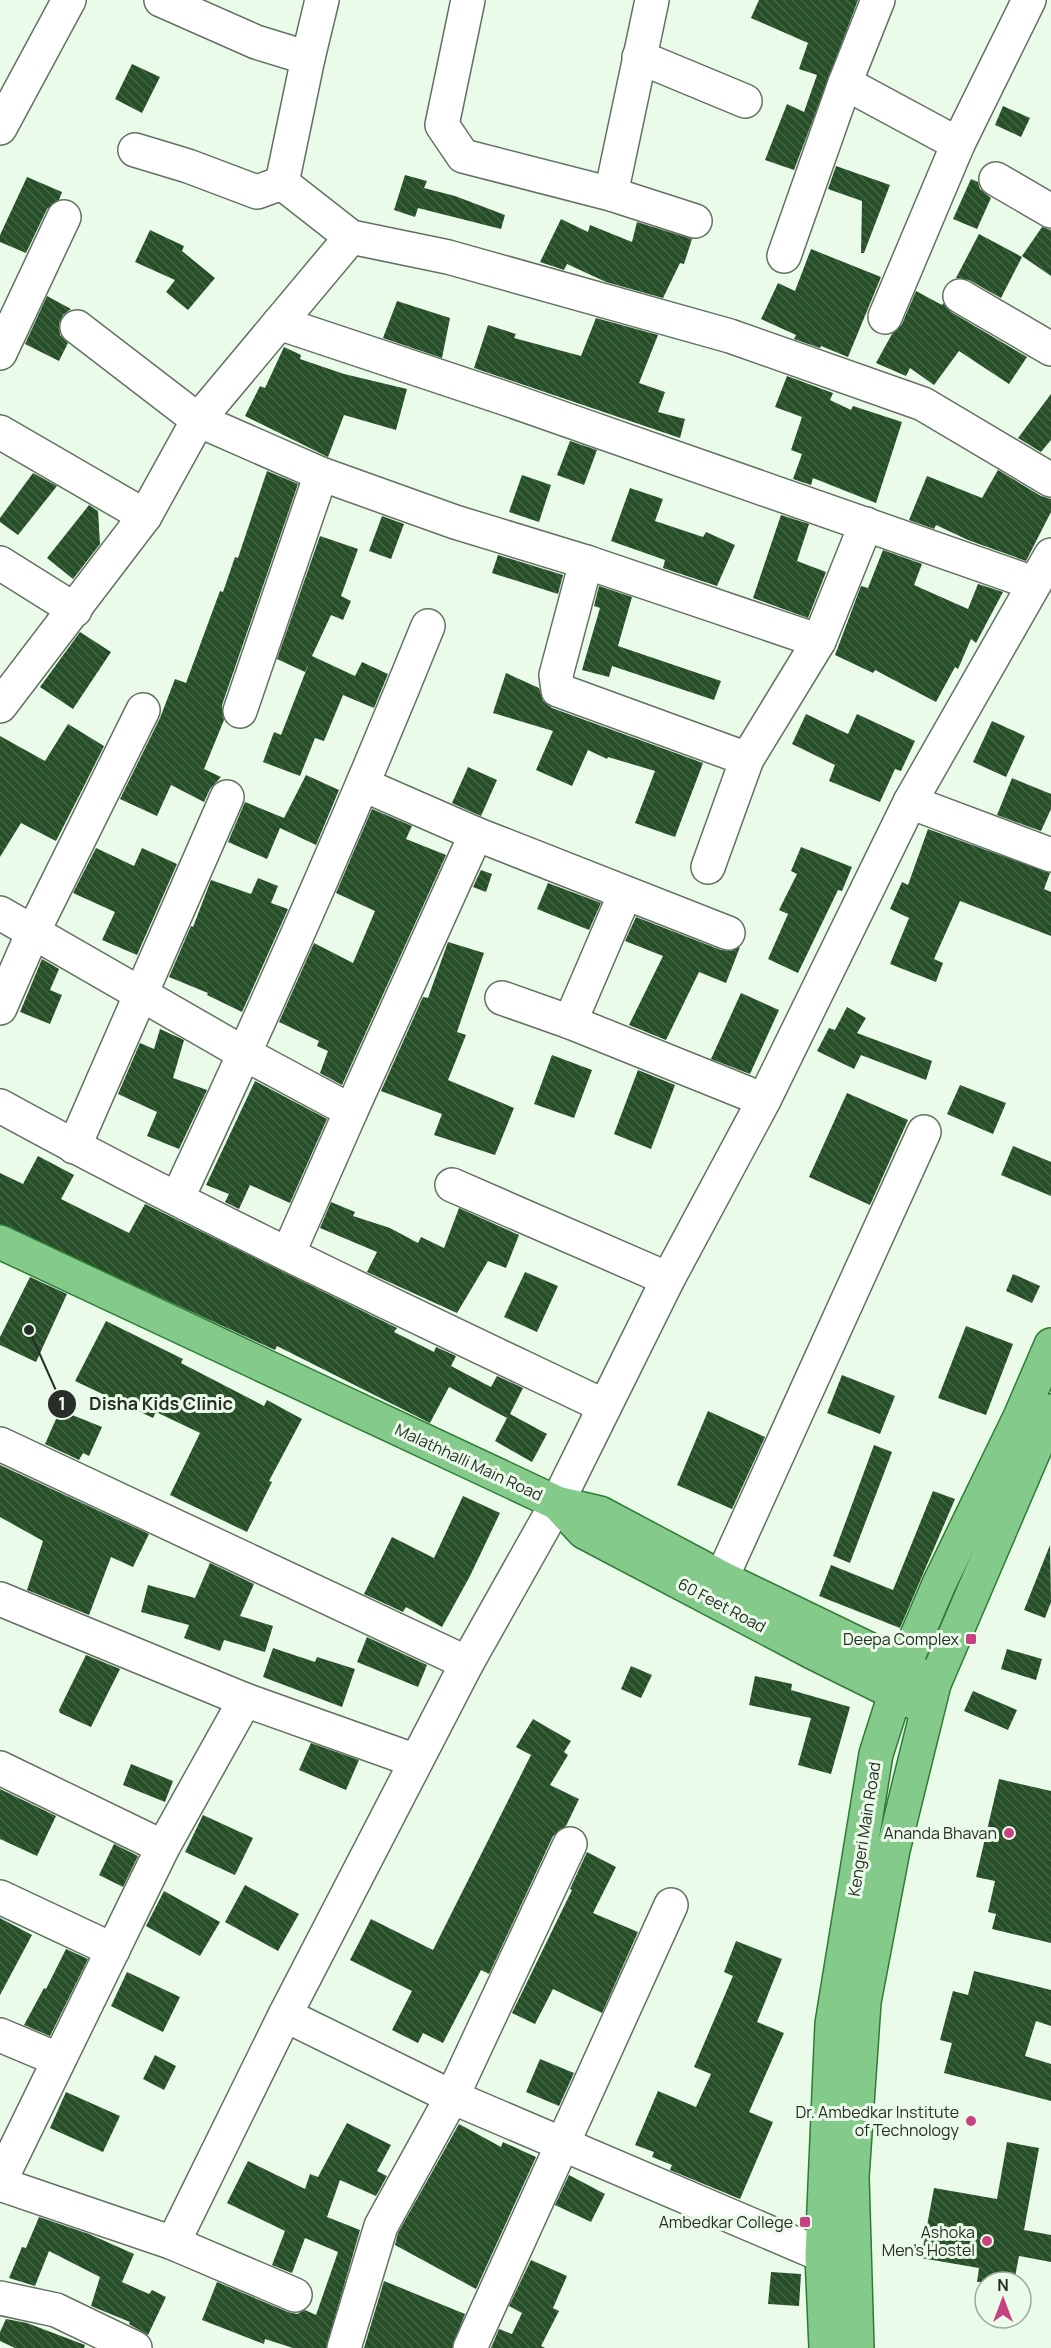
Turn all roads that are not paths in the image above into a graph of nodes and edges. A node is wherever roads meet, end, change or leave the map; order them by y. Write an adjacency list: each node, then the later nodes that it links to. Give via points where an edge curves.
1 (69, 0): 12 (street)
2 (161, 0): 9 (street, via 256,42)
3 (322, 0): 9 (street)
4 (468, 0): 17 (street, via 442,125 463,156)
5 (652, 0): 8 (street)
6 (878, 0): 10 (street)
7 (1029, 0): 13 (street)
8 (639, 57): 11 (street); 17 (street)
9 (308, 58): 16 (street)
10 (845, 83): 13 (street); 22 (street)
11 (745, 101)
12 (0, 128)
13 (958, 144): 24 (street)
14 (135, 150): 16 (street, via 257,192)
15 (996, 179): 18 (street)
16 (282, 183): 21 (street)
17 (611, 194): 20 (street)
18 (1051, 211)
19 (64, 217): 28 (street)
20 (695, 221)
21 (351, 237): 25 (street); 32 (street, via 448,257 730,336 923,404)
22 (784, 255)
23 (960, 296): 27 (street)
24 (885, 317)
25 (279, 323): 29 (street); 34 (street)
26 (77, 327): 29 (street)
27 (1051, 349)
28 (0, 353)
29 (198, 420): 31 (street); 33 (street)
30 (0, 432): 33 (street)
31 (321, 474): 37 (street, via 455,522); 44 (street)
32 (1051, 480)
33 (145, 516): 39 (street)
34 (866, 524): 38 (street); 41 (street)
35 (1051, 555): 38 (street)
36 (0, 562): 39 (street)
37 (586, 562): 41 (street); 45 (street, via 556,675 558,690)
38 (1033, 583): 48 (street)
39 (75, 610): 42 (street)
40 (428, 626): 46 (street)
41 (819, 641): 45 (street)
42 (0, 706)
43 (143, 710): 54 (street)
44 (240, 711)
45 (747, 759): 51 (street)
46 (363, 784): 49 (street); 60 (street)
47 (227, 797): 56 (street)
48 (910, 802): 50 (street); 61 (street)
49 (476, 834): 52 (street); 63 (street)
50 (1050, 850)
51 (708, 867)
52 (625, 894): 55 (street); 59 (street)
53 (0, 913): 54 (street)
54 (34, 930): 56 (street); 58 (street)
55 (728, 933)
56 (142, 995): 60 (street); 65 (street)
57 (502, 998): 59 (street)
58 (0, 1008)
59 (570, 1022): 61 (street)
60 (245, 1054): 63 (street); 67 (street)
61 (764, 1100): 70 (street)
62 (0, 1106): 65 (street)
63 (351, 1111): 69 (street)
64 (924, 1131): 76 (street)
65 (74, 1147): 67 (street)
66 (452, 1185): 70 (street)
67 (178, 1197): 69 (street)
68 (0, 1242): 75 (main road, Malathhalli Main Road)
69 (288, 1254): 72 (street)
70 (668, 1280): 72 (street)
71 (1051, 1345): 79 (main road, Kengeri Main Road, via 939,1584)
72 (604, 1406): 75 (street)
73 (1048, 1423): 80 (main road, Kengeri Main Road)
74 (0, 1444): 78 (street)
75 (557, 1503): 76 (main road, 60 Feet Road, via 584,1532); 78 (street)
76 (717, 1589): 79 (main road, 60 Feet Road, via 810,1651)
77 (0, 1599): 81 (street)
78 (467, 1662): 82 (street)
79 (900, 1679): 80 (main road, 60 Feet Road); 96 (main road, Kengeri Main Road, via 876,1754 832,2024)
80 (931, 1697): 103 (main road, Kengeri Main Road, via 893,1850 864,2002 852,2177)
81 (245, 1700): 82 (street); 85 (street)
82 (416, 1761): 89 (street)
83 (0, 1768): 85 (street)
84 (570, 1844): 92 (street)
85 (163, 1847): 88 (street)
86 (0, 1897): 88 (street)
87 (671, 1905): 93 (street)
88 (113, 1950): 91 (street)
89 (285, 2015): 92 (street); 95 (street)
90 (0, 2035): 91 (street)
91 (57, 2060): 94 (street)
92 (452, 2097): 93 (street); 100 (street, via 381,2226)
93 (563, 2144): 96 (street); 101 (street)
94 (0, 2182): 95 (street)
95 (172, 2243): 97 (street)
96 (822, 2255): 102 (main road, Kengeri Main Road)
97 (295, 2295)
98 (0, 2298): 99 (street, via 56,2310)
99 (135, 2348)
100 (344, 2348)
101 (470, 2348)
102 (826, 2348)
103 (856, 2348)

